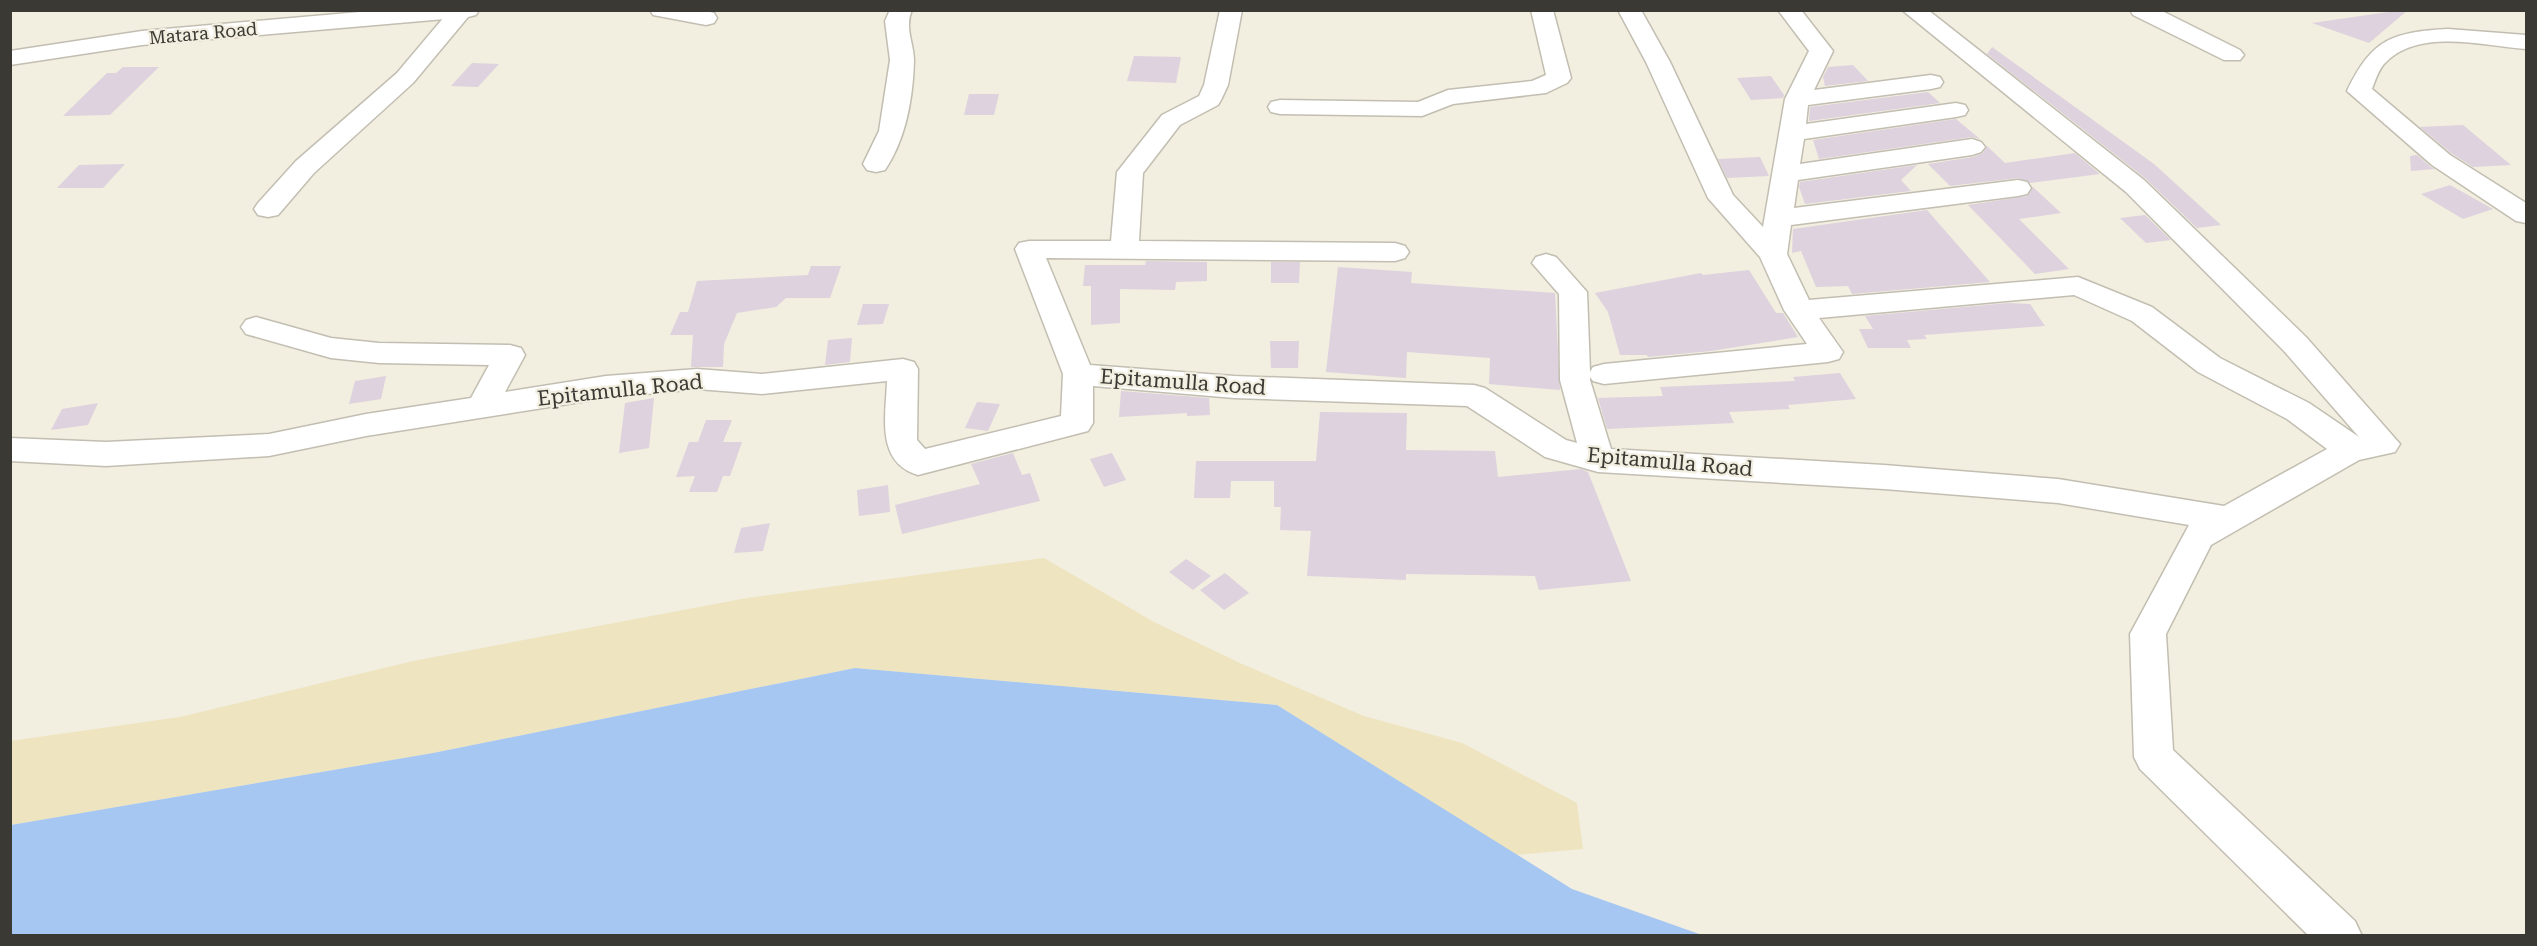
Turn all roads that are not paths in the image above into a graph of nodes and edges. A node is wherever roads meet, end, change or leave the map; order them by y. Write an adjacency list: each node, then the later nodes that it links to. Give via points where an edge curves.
1 (661, 10): 10 (main road)
2 (901, 10): 20 (main road, via 896,21 902,60 892,131)
3 (1231, 10): 26 (main road, via 1216,85 1209,100 1171,120 1131,172)
4 (1542, 10): 16 (main road, via 1559,78 1537,88 1448,97 1422,110)
5 (1629, 10): 28 (main road, via 1658,62 1721,198)
6 (1789, 10): 15 (main road, via 1821,51)
7 (1913, 10): 36 (main road, via 2135,186 2295,344 2384,444)
8 (2141, 10): 12 (main road)
9 (465, 11): 13 (main road, Matara Road, via 142,38); 23 (main road, via 405,78 305,167)
10 (706, 18)
11 (2526, 42): 24 (main road, via 2416,37 2376,58 2359,91 2441,160)
12 (2232, 56)
13 (10, 57)
14 (1931, 82): 15 (main road)
15 (1797, 99): 18 (main road)
16 (1280, 107)
17 (1956, 110): 18 (main road)
18 (1792, 133): 21 (main road)
19 (1972, 147): 21 (main road)
20 (876, 164)
21 (1786, 174): 25 (main road)
22 (2018, 188): 25 (main road)
23 (267, 209)
24 (2526, 215)
25 (1780, 218): 28 (main road)
26 (1124, 250): 27 (main road); 32 (main road, via 1029,249)
27 (1395, 252)
28 (1773, 254): 30 (main road)
29 (1546, 263): 37 (main road, via 1572,292 1575,380)
30 (1799, 310): 33 (main road, via 1828,352); 36 (main road, via 2078,286 2142,314 2209,365 2298,411)
31 (256, 327): 34 (main road, via 331,348 379,353 510,355)
32 (1078, 374): 34 (main road, Epitamulla Road, via 1077,423 918,463 901,442 903,369 762,384 698,379 606,387); 37 (main road, Epitamulla Road, via 1234,387 1474,396 1556,449)
33 (1604, 374)
34 (482, 406): 35 (main road, Epitamulla Road, via 366,424 269,445 106,454)
35 (10, 449)
36 (2350, 450): 38 (main road)
37 (1598, 460): 38 (main road, Epitamulla Road, via 2058,491)
38 (2228, 519): 39 (main road, via 2198,536 2148,634 2154,757)
39 (2340, 936)

